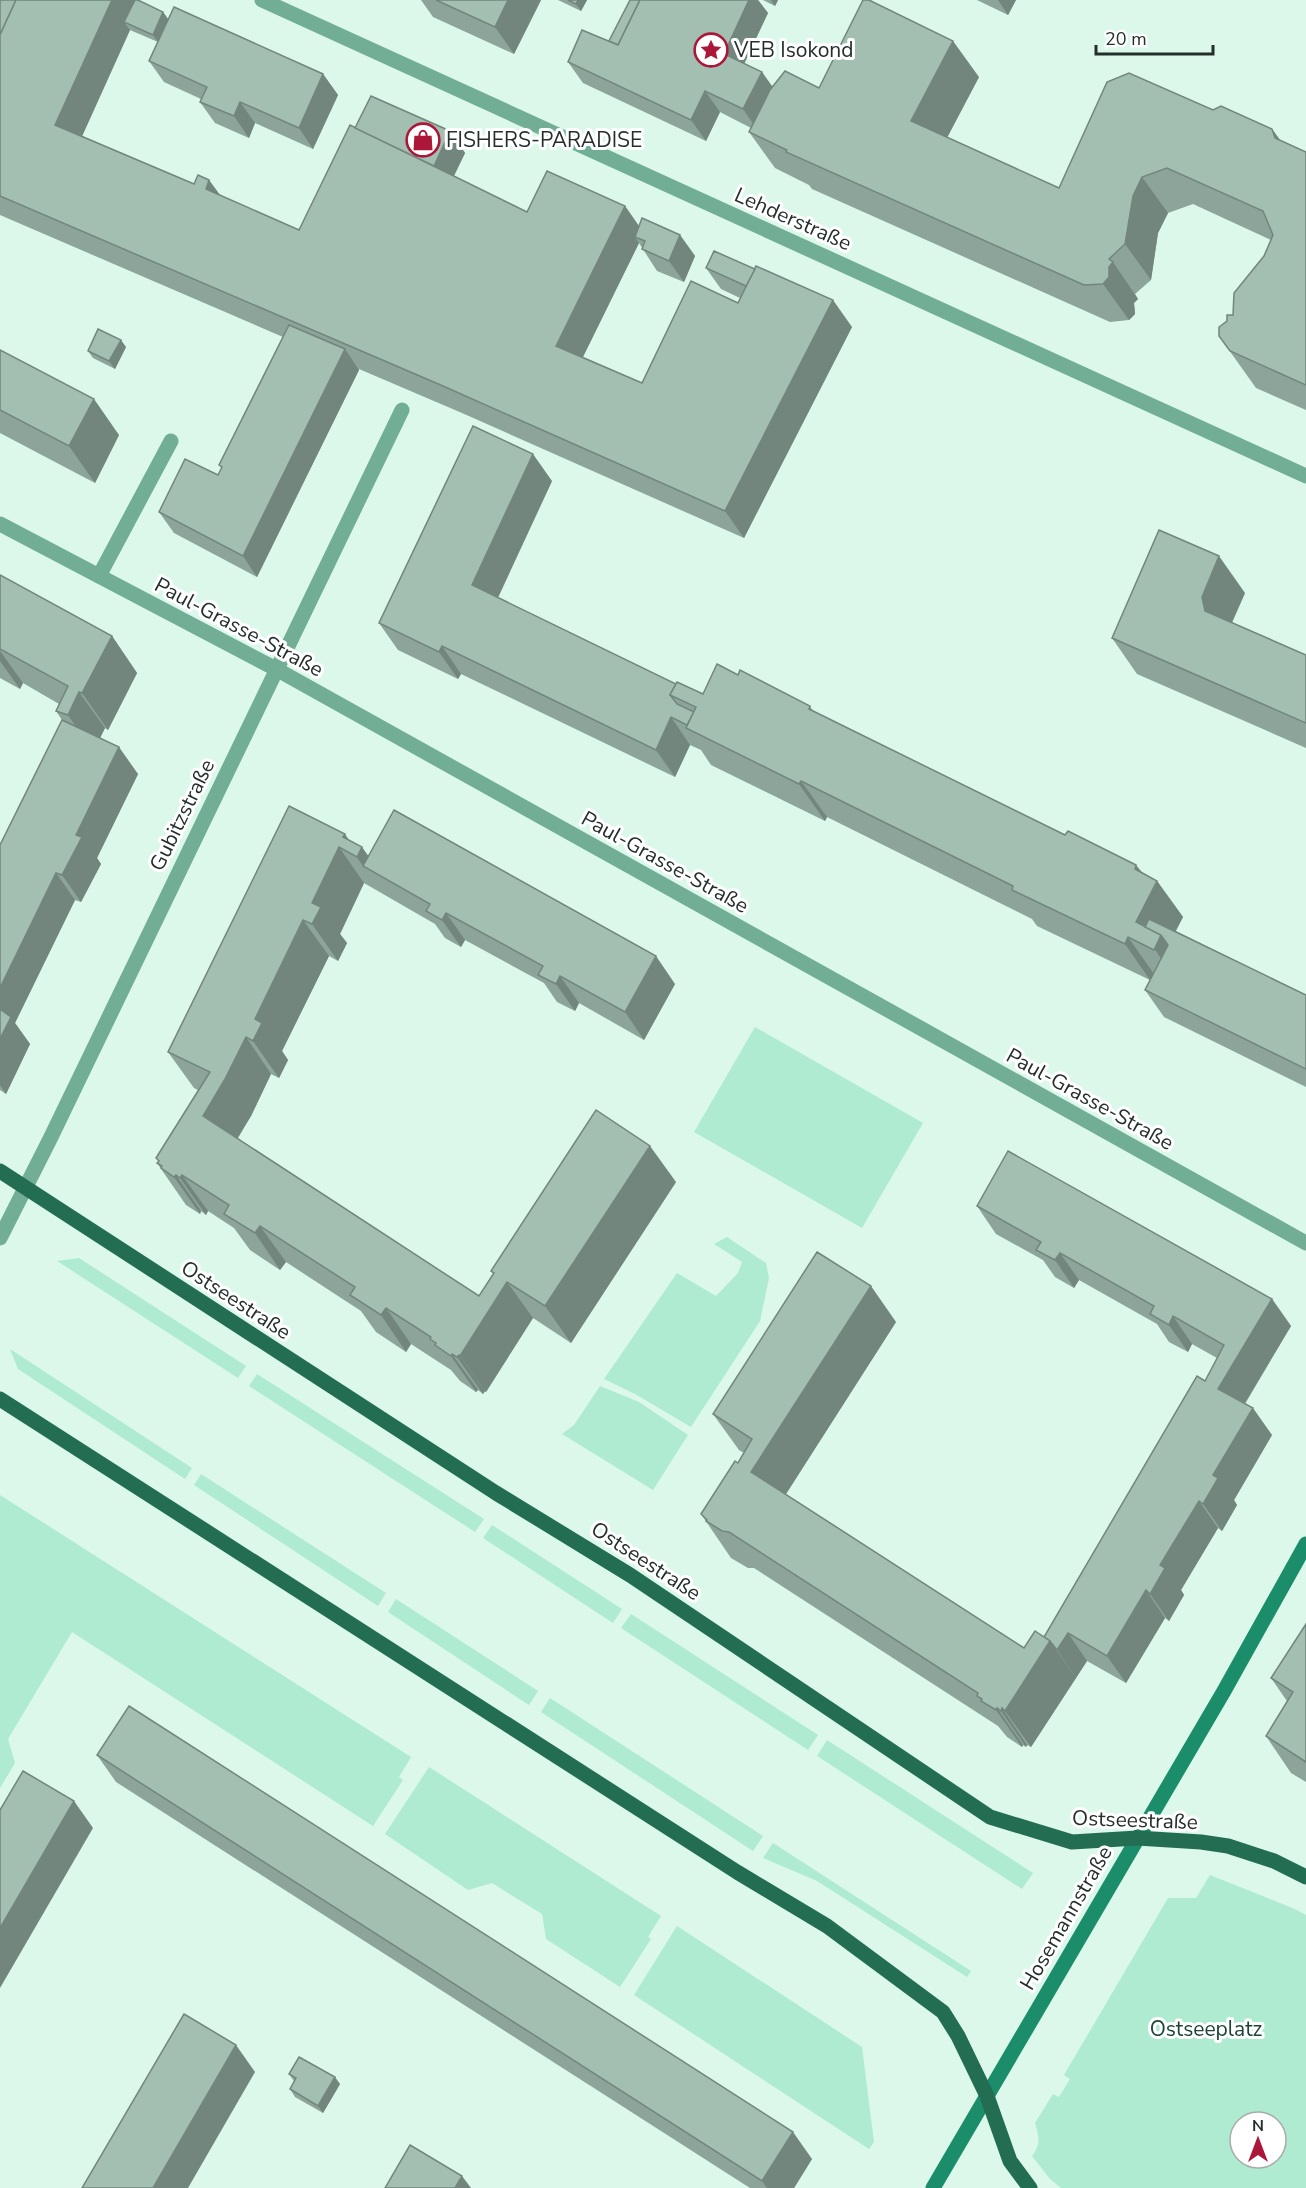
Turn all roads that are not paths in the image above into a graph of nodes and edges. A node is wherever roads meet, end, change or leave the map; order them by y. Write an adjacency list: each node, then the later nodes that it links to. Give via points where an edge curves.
1 (262, 0): 4 (street, Lehderstraße)
2 (402, 410): 7 (street, Gubitzstraße)
3 (171, 441): 6 (street)
4 (1306, 476)
5 (0, 524): 6 (street, Paul-Grasse-Straße)
6 (99, 576): 7 (street, Paul-Grasse-Straße)
7 (276, 669): 9 (street, Gubitzstraße); 11 (street, Paul-Grasse-Straße)
8 (0, 1171): 9 (main road, Ostseestraße)
9 (26, 1188): 10 (street, Gubitzstraße); 14 (main road, Ostseestraße, via 496,1493 630,1575 990,1817 1071,1842)
10 (0, 1238)
11 (1306, 1243)
12 (0, 1399): 16 (main road, via 736,1872 827,1926 943,2012)
13 (1306, 1544): 14 (street, Hosemannstraße)
14 (1137, 1838): 15 (main road, Ostseestraße, via 1228,1846 1274,1860); 16 (street, Hosemannstraße)
15 (1306, 1877)
16 (987, 2096): 17 (street, Hosemannstraße); 18 (main road, via 1010,2161)
17 (933, 2188)
18 (1030, 2188)

